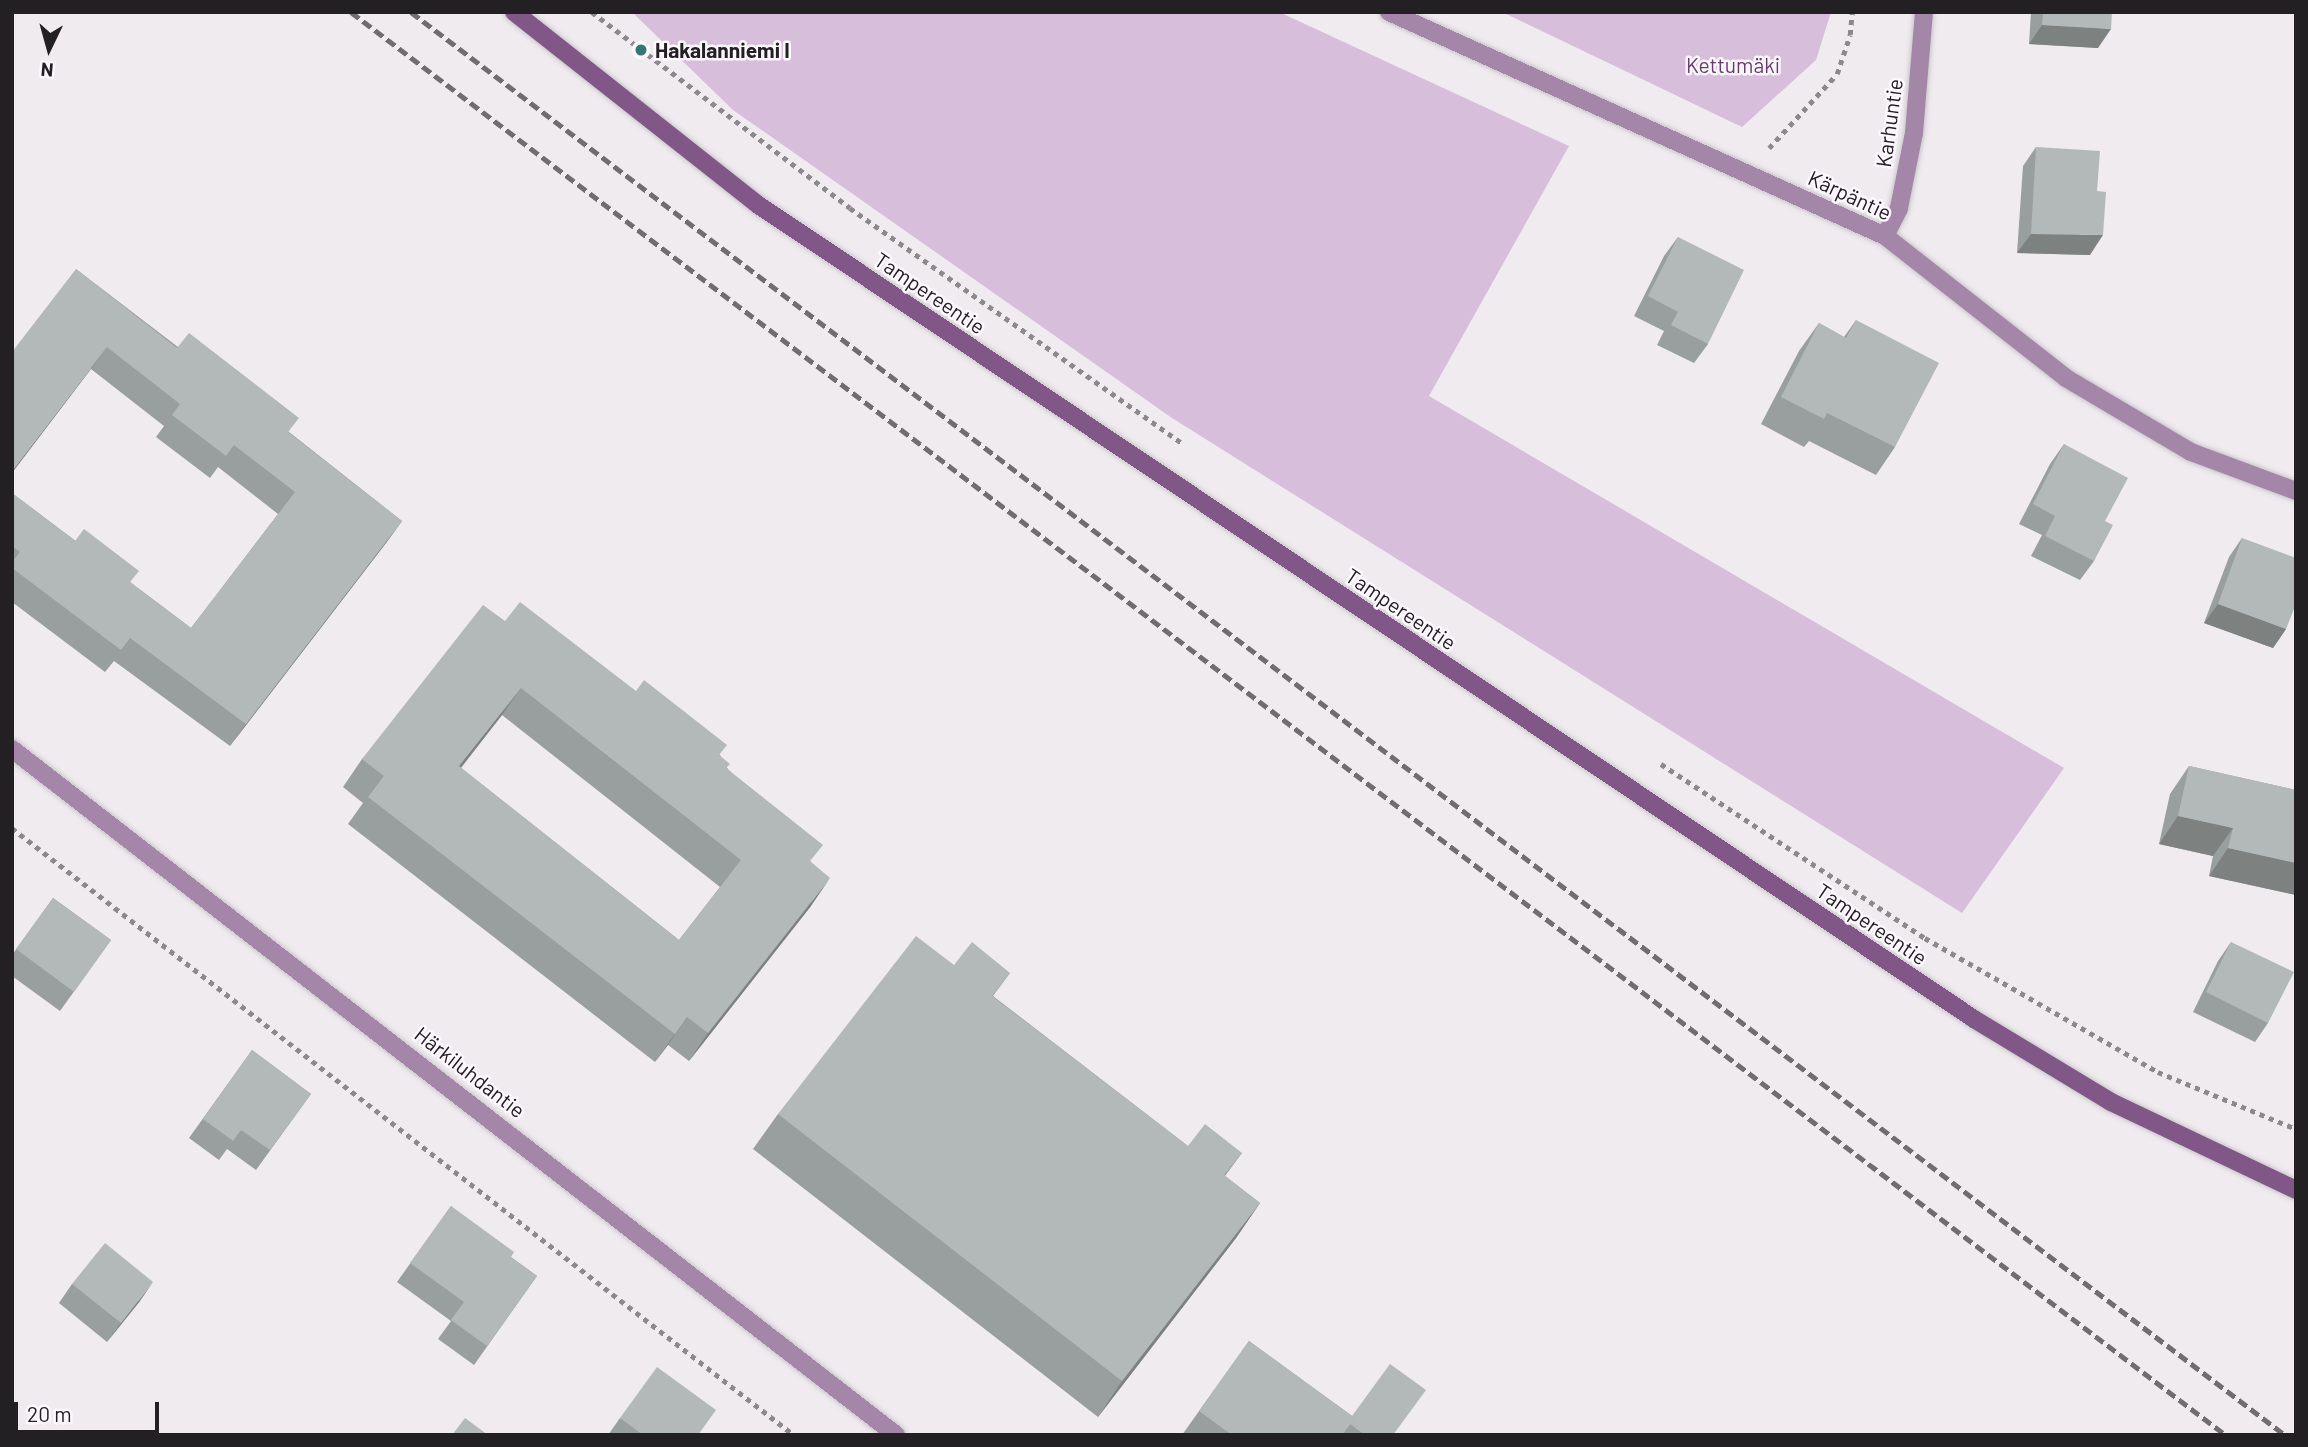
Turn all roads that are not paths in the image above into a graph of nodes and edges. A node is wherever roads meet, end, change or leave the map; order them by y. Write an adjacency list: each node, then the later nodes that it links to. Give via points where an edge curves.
1 (514, 12): 7 (main road, Tampereentie, via 757,204 1974,1020 2111,1102)
2 (1390, 12): 4 (street, Kärpäntie)
3 (1924, 12): 4 (street, Karhuntie, via 1914,133 1899,208)
4 (1885, 236): 5 (street, Kärpäntie, via 2066,378 2191,452)
5 (2296, 491)
6 (12, 749): 8 (street, Härkiluhdantie)
7 (2296, 1190)
8 (897, 1435)

